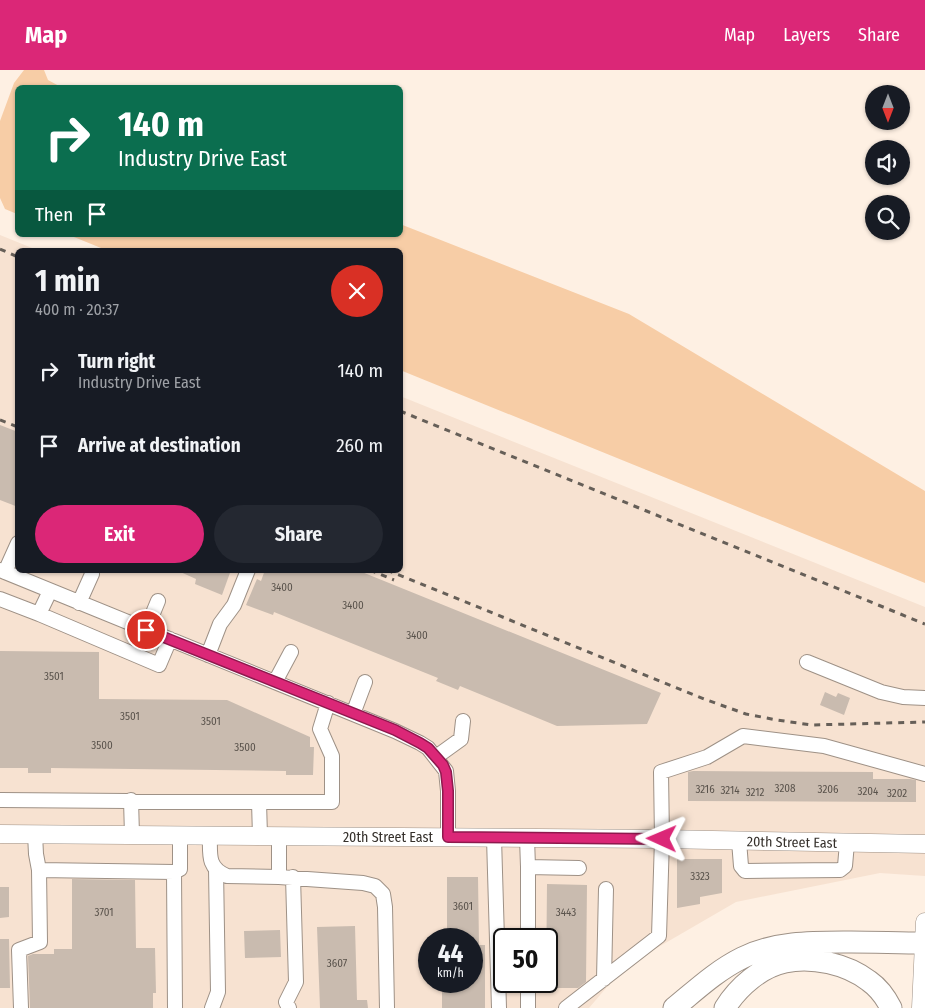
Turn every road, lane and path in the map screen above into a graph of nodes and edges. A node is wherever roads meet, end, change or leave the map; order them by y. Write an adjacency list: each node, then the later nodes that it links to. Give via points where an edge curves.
1 (15, 548): 2 (street)
2 (2, 571): 5 (street)
3 (247, 573): 13 (street)
4 (92, 574): 8 (street)
5 (50, 591): 8 (street); 9 (street)
6 (0, 599): 9 (street)
7 (158, 601): 10 (street)
8 (80, 603): 10 (street)
9 (40, 614): 11 (street, via 159,665)
10 (146, 630): 11 (street)
11 (170, 640): 13 (street)
12 (291, 652): 15 (street)
13 (208, 655): 15 (street)
14 (807, 662): 17 (street, via 881,692 903,698)
15 (275, 682): 18 (street)
16 (365, 682): 19 (street)
17 (925, 698)
18 (328, 704): 19 (street); 25 (street, via 320,729 332,756 332,802)
19 (353, 714): 21 (street, via 395,730 428,748)
20 (463, 721): 21 (street, via 461,739)
21 (436, 757): 33 (street, via 447,778)
22 (925, 774): 36 (street, via 824,746 743,736 707,757 660,772)
23 (0, 800): 24 (street)
24 (131, 800): 25 (street); 28 (street)
25 (259, 802): 31 (street)
26 (0, 834): 27 (main road, 20th Street East)
27 (35, 834): 28 (main road, 20th Street East); 43 (street)
28 (132, 835): 29 (main road, 20th Street East)
29 (180, 835): 30 (main road, 20th Street East); 44 (street, via 180,869)
30 (210, 835): 31 (main road, 20th Street East); 42 (street, via 211,861)
31 (260, 836): 32 (main road, 20th Street East)
32 (279, 836): 33 (main road, 20th Street East); 45 (street, via 279,854)
33 (448, 837): 34 (main road, 20th Street East)
34 (494, 838): 35 (main road, 20th Street East); 56 (street)
35 (527, 838): 36 (main road, 20th Street East); 40 (street)
36 (662, 839): 37 (main road, 20th Street East); 49 (street, via 659,936)
37 (740, 841): 38 (main road, 20th Street East); 38 (street, via 741,866 745,872 840,870 845,866)
38 (847, 843): 39 (main road, 20th Street East)
39 (925, 844)
40 (528, 867): 41 (street); 47 (street)
41 (579, 868)
42 (216, 869): 45 (street, via 227,876); 53 (street, via 218,992)
43 (39, 870): 44 (street); 51 (street, via 40,942 19,950)
44 (174, 872): 52 (street)
45 (286, 877): 54 (street, via 296,982 286,1002); 55 (street, via 364,882 384,894)
46 (606, 889): 49 (street)
47 (528, 928)
48 (925, 932): 59 (highway, via 802,942 758,951 724,968); 62 (main road)
49 (604, 979): 58 (street)
50 (528, 993): 57 (street)
51 (21, 1008)
52 (175, 1008)
53 (212, 1008)
54 (289, 1008)
55 (387, 1008)
56 (499, 1008)
57 (528, 1008)
58 (566, 1008)
59 (674, 1008)
60 (725, 1008): 61 (highway, via 758,974 775,965 796,960 834,964 859,974 879,990)
61 (891, 1008)
62 (922, 1008)

